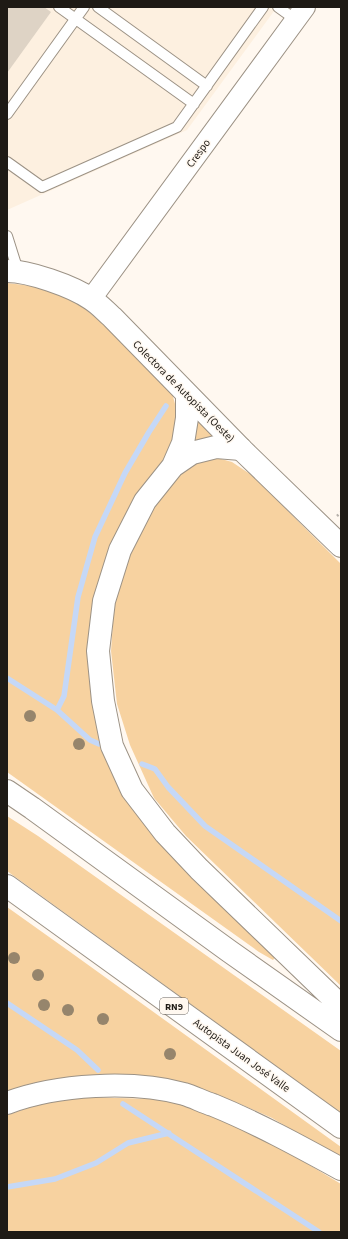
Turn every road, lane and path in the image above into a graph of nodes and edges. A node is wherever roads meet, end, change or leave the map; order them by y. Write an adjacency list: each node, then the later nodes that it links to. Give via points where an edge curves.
1 (60, 7): 7 (lane)
2 (84, 7): 7 (lane)
3 (98, 7): 8 (lane)
4 (263, 7): 8 (lane)
5 (278, 7): 6 (lane)
6 (301, 13): 14 (street, Crespo)
7 (76, 19): 9 (lane); 10 (lane)
8 (207, 86): 9 (lane)
9 (194, 104): 11 (lane, via 177,127 42,187)
10 (7, 114)
11 (7, 162)
12 (7, 236): 13 (lane)
13 (12, 271): 14 (main road, Colectora de Autopista (Oeste), via 63,284)
14 (91, 299): 15 (main road, Colectora de Autopista (Oeste))
15 (187, 395): 16 (main road, Colectora de Autopista (Oeste)); 17 (main road, via 183,444)
16 (241, 449): 17 (main road, via 216,447 192,453); 18 (main road, Colectora de Autopista (Oeste))
17 (173, 466): 21 (main road, via 145,501 120,550 104,602 98,651 103,701 112,746 132,790 165,833)
18 (341, 546)
19 (7, 791): 22 (main road)
20 (7, 886): 24 (main road, Autopista Juan José Valle / RN9)
21 (341, 1006)
22 (341, 1030)
23 (7, 1104): 25 (main road, via 17,1099 61,1090 96,1086 140,1086 185,1094 231,1112)
24 (341, 1127)
25 (341, 1169)

